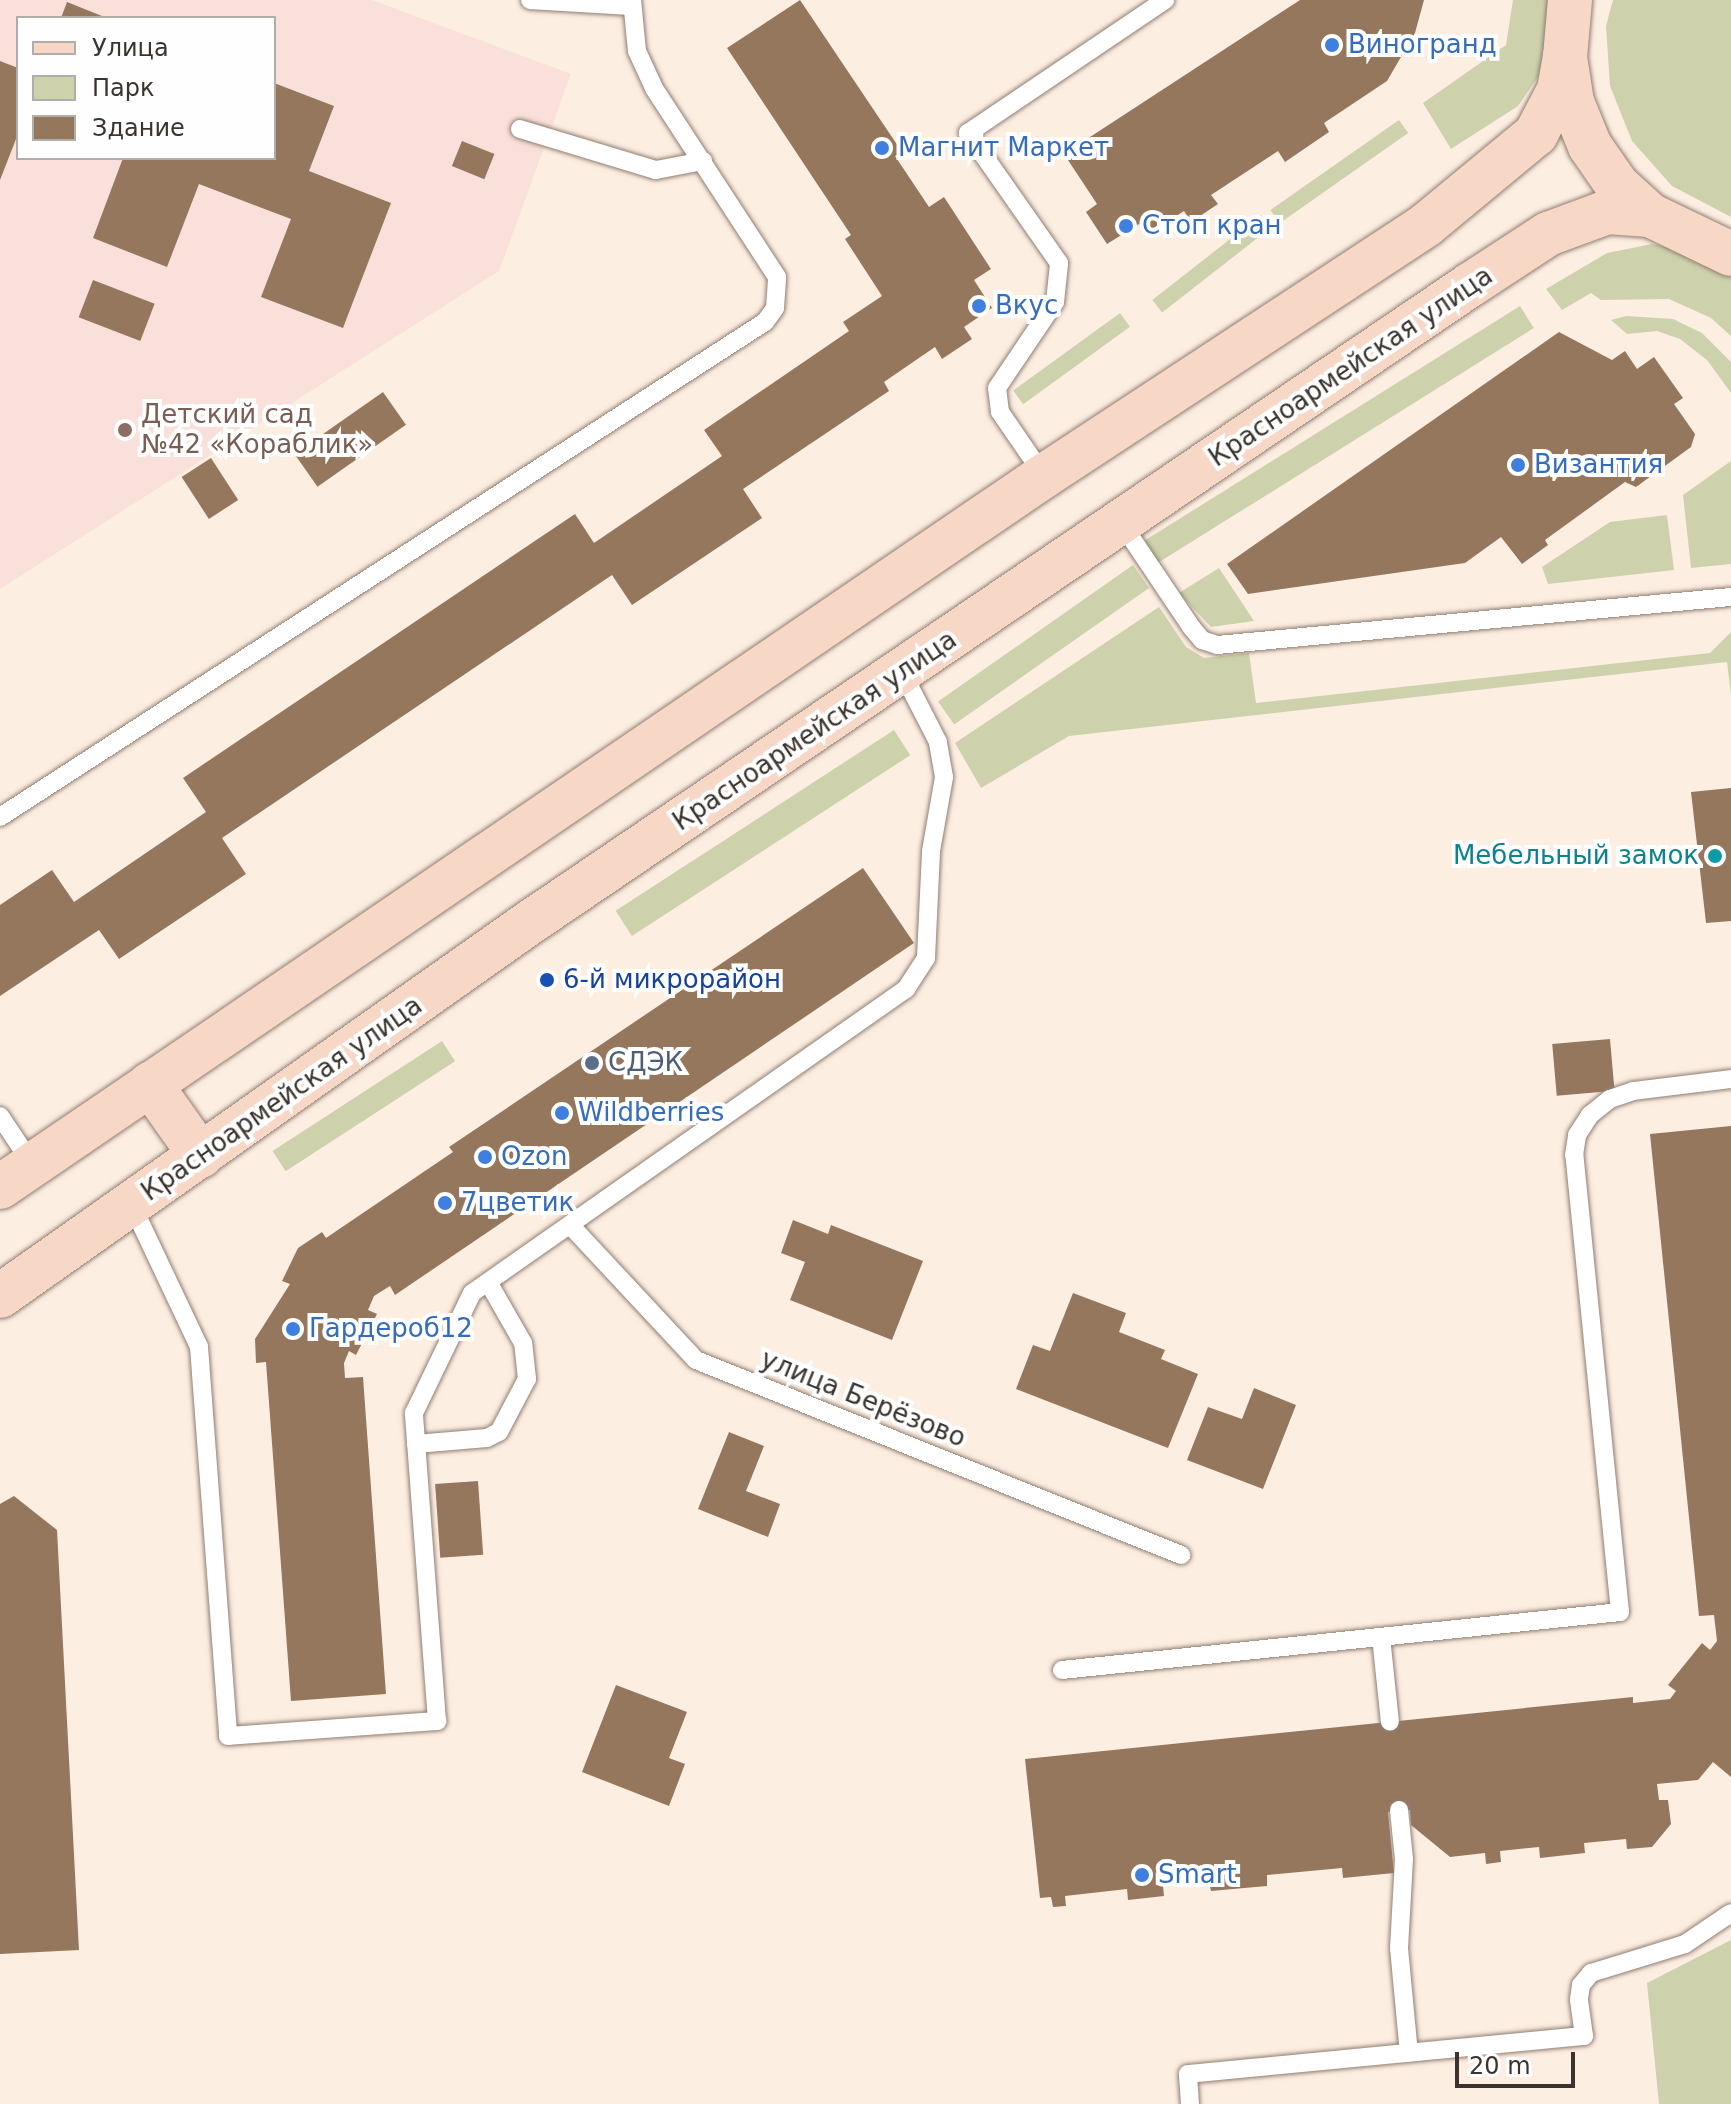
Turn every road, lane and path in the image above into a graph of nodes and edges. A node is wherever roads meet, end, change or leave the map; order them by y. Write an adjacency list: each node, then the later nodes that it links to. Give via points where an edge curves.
1 (530, 0): 4 (lane)
2 (1165, 0): 10 (lane, via 968,133 1059,263 1055,302 1001,376 996,399)
3 (1570, 0): 5 (main road)
4 (631, 3): 7 (lane, via 637,51 654,88)
5 (1565, 57): 8 (main road, via 1572,102 1590,146 1617,185); 10 (main road, via 1559,90 1536,134 1495,172 1338,284)
6 (520, 129): 7 (lane, via 656,170)
7 (703, 161): 14 (lane, via 777,277 775,308 765,322)
8 (1650, 215): 9 (main road); 11 (main road, Красноармейская улица, via 1607,212 1548,234)
9 (1731, 254)
10 (1044, 476): 16 (main road)
11 (1122, 524): 12 (lane, via 1192,628 1202,640 1217,645); 13 (main road, Красноармейская улица)
12 (1731, 597)
13 (902, 672): 18 (main road, Красноармейская улица, via 529,923); 21 (lane, via 938,742 944,777 932,839 926,958 906,989)
14 (0, 817)
15 (1731, 1079): 26 (lane, via 1633,1091 1610,1099 1577,1135 1574,1155 1620,1612)
16 (150, 1084): 18 (main road); 19 (main road)
17 (0, 1116): 19 (lane)
18 (201, 1156): 20 (main road, Красноармейская улица)
19 (16, 1175)
20 (132, 1205): 23 (main road, Красноармейская улица); 24 (lane, via 161,1277 199,1347 228,1736 437,1721)
21 (571, 1226): 22 (lane); 25 (lane, улица Берёзово, via 696,1360)
22 (488, 1282): 24 (lane, via 472,1293 414,1413); 24 (lane, via 523,1343 527,1379 499,1432 487,1438)
23 (1, 1294)
24 (416, 1444)
25 (1181, 1555)
26 (1381, 1637): 27 (lane); 28 (lane)
27 (1062, 1670)
28 (1390, 1722)
29 (1399, 1810): 31 (lane, via 1404,1859 1399,1948)
30 (1731, 1913): 31 (lane, via 1685,1944 1591,1973 1581,1985 1579,1999 1584,2036)
31 (1409, 2053): 32 (lane, via 1188,2074)
32 (1190, 2104)

